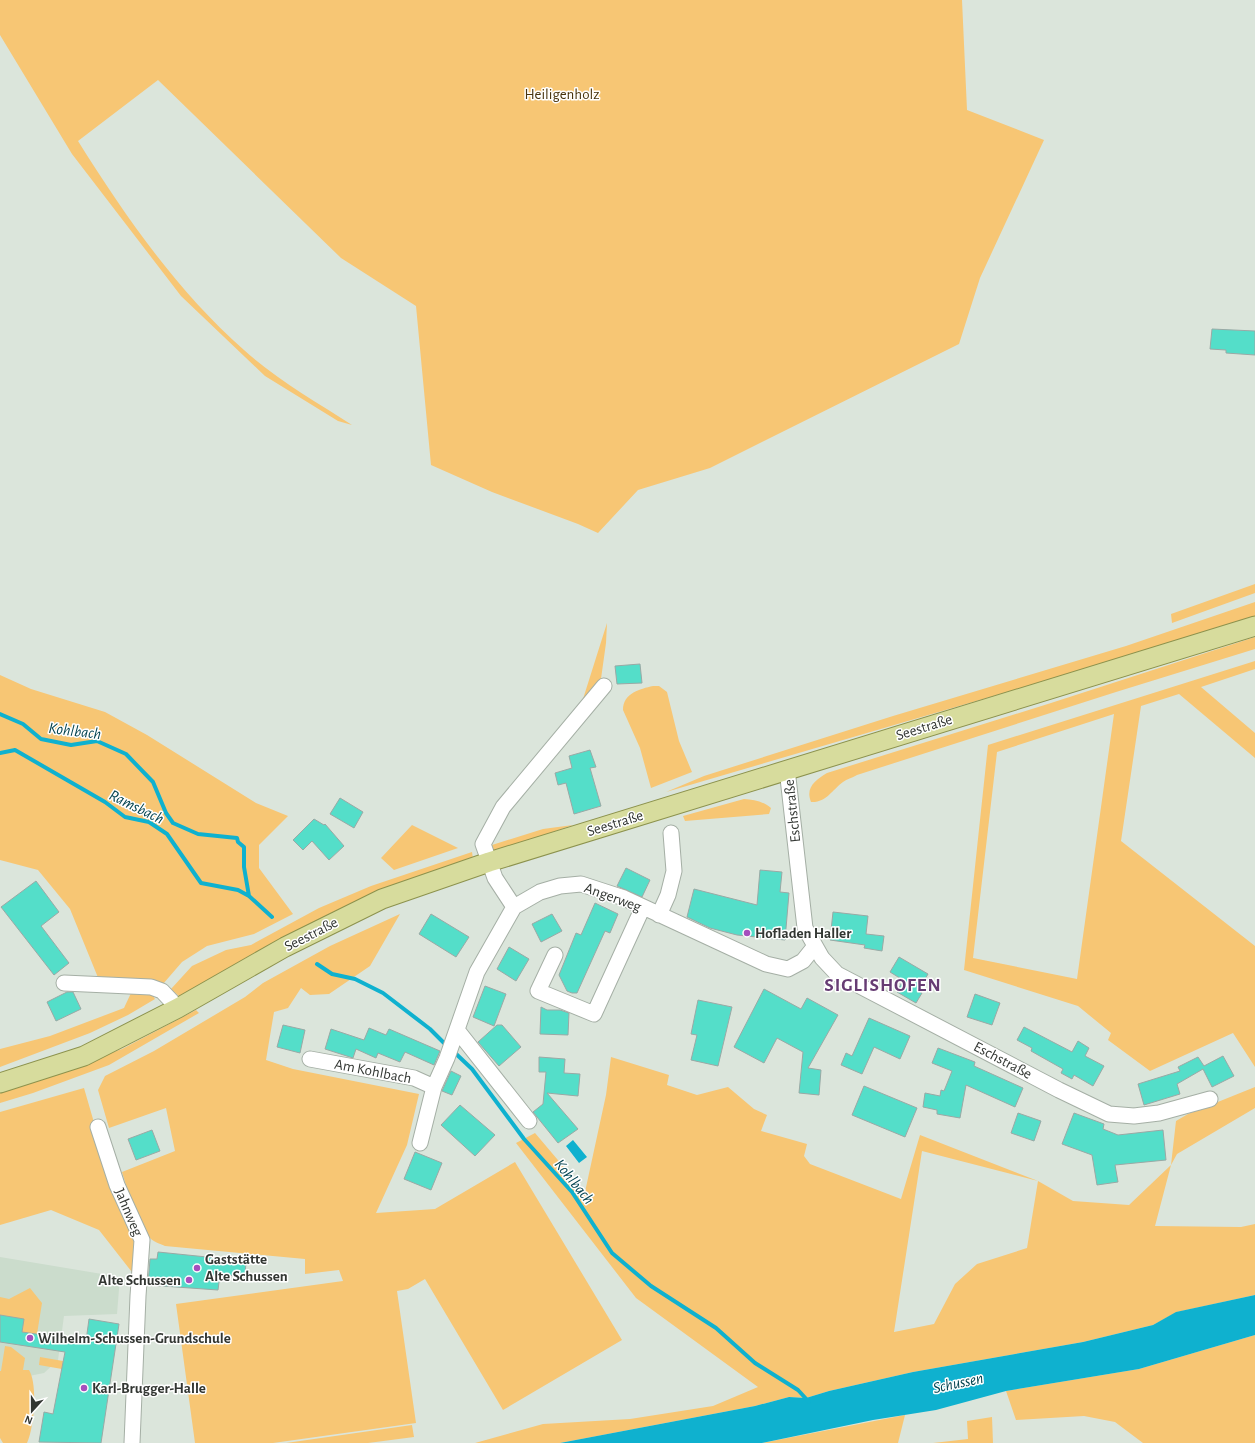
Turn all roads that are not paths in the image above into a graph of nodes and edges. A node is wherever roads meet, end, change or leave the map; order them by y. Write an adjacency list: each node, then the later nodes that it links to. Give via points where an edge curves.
1 (1255, 626): 3 (main road, Seestraße)
2 (604, 686): 5 (street, via 503,807 483,844)
3 (787, 769): 5 (main road, Seestraße); 9 (street, Eschstraße, via 805,928)
4 (672, 833): 8 (street, Angerweg, via 674,870 668,895)
5 (489, 862): 6 (street, via 495,878); 12 (main road, Seestraße, via 382,899 285,947)
6 (514, 907): 7 (street, Angerweg, via 540,892 560,886 581,884); 13 (street, via 477,972)
7 (643, 907): 8 (street, Angerweg); 10 (street, via 594,1014 538,990)
8 (659, 915): 9 (street, via 766,964 788,969 803,961)
9 (815, 946): 17 (street, Eschstraße, via 837,974 1109,1114 1134,1116 1159,1113)
10 (555, 955)
11 (64, 983): 12 (street, via 151,987 162,991)
12 (178, 1008): 15 (main road, Seestraße, via 84,1056)
13 (455, 1035): 16 (street); 18 (street)
14 (310, 1059): 16 (street, Am Kohlbach, via 414,1078)
15 (0, 1083)
16 (434, 1087): 20 (street)
17 (1210, 1099)
18 (529, 1121)
19 (98, 1127): 21 (street, Jahnweg, via 117,1185 142,1240)
20 (420, 1143)
21 (132, 1443)

